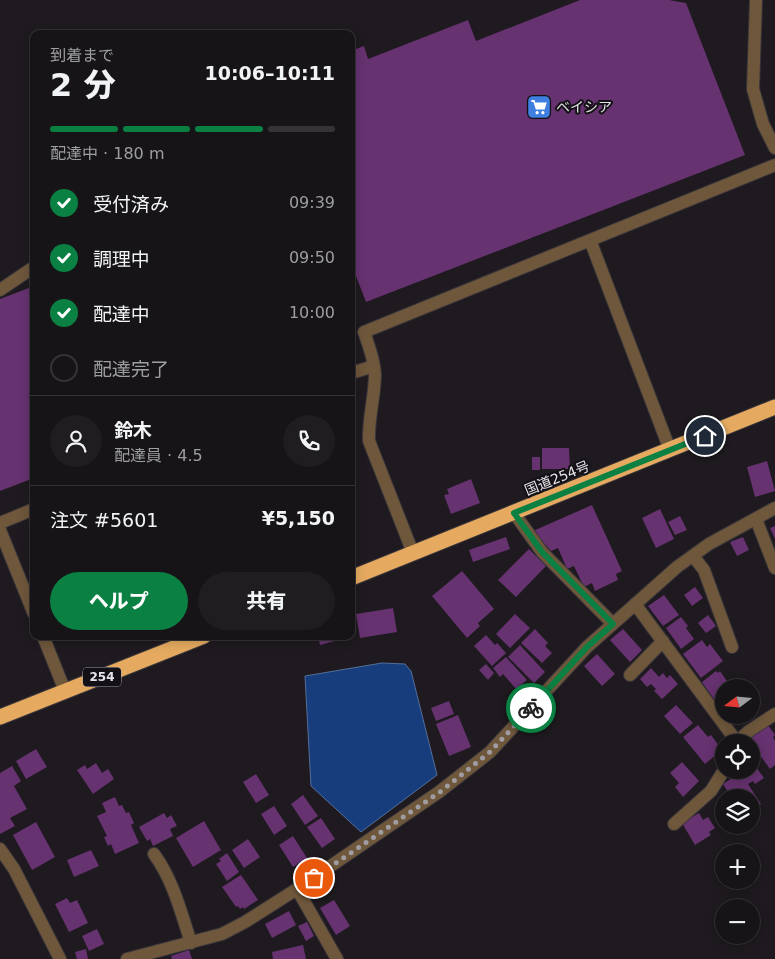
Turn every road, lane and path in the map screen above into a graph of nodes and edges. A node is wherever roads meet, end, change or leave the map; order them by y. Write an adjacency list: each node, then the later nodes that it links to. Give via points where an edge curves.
1 (756, 0): 2 (street, via 753,89 762,124)
2 (775, 148)
3 (775, 165): 4 (street)
4 (590, 240): 7 (street, via 364,332); 10 (street)
5 (30, 270): 6 (street)
6 (0, 290)
7 (374, 366): 8 (street); 17 (street, via 369,441)
8 (355, 372)
9 (775, 407): 10 (highway, 国道254号)
10 (670, 450): 13 (highway, 国道254号)
11 (775, 508): 14 (street)
12 (30, 511): 15 (street)
13 (514, 513): 17 (highway, 国道254号); 23 (street, via 542,552)
14 (756, 519): 18 (street); 19 (street)
15 (0, 523)
16 (0, 530): 21 (street)
17 (413, 554): 20 (highway, 国道254号)
18 (693, 556): 22 (street); 27 (street, via 704,570)
19 (775, 568)
20 (355, 576)
21 (30, 604)
22 (635, 604): 23 (street); 26 (street)
23 (613, 624): 38 (street, via 587,647 490,752 440,792)
24 (45, 640): 29 (street)
25 (194, 640): 29 (highway, 254)
26 (663, 641): 28 (street); 32 (street)
27 (732, 648)
28 (630, 674)
29 (65, 691): 31 (highway, 254)
30 (775, 714): 33 (street)
31 (0, 717)
32 (731, 734)
33 (746, 734)
34 (718, 779): 35 (street, via 711,791)
35 (674, 824)
36 (0, 849): 40 (street, via 14,869)
37 (154, 854): 39 (street, via 163,866)
38 (297, 889): 39 (street, via 222,934); 42 (street)
39 (191, 943): 41 (street)
40 (60, 959)
41 (128, 959)
42 (337, 959)

